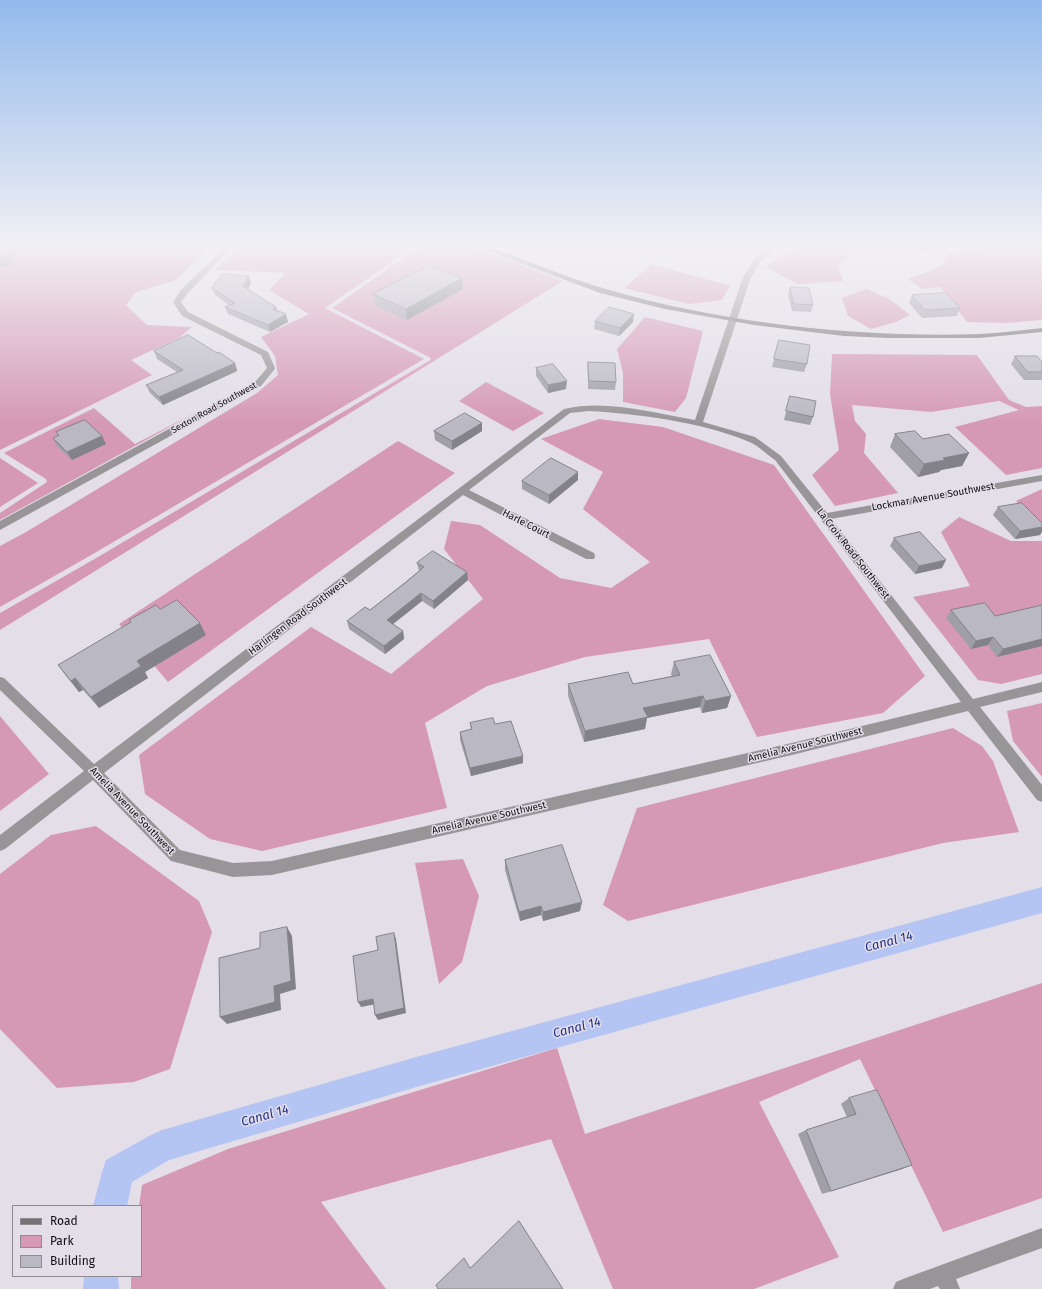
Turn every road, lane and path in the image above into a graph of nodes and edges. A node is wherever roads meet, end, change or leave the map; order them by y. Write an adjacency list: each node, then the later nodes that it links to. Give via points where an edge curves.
1 (178, 304): 11 (street, Sexton Road Southwest, via 185,314 265,354 271,368 258,384)
2 (659, 304): 4 (street)
3 (738, 304): 4 (street)
4 (732, 320): 5 (street, via 894,335 979,336); 7 (street)
5 (1042, 330)
6 (602, 408): 7 (street, La Croix Road Southwest); 9 (street, Harlingen Road Southwest, via 567,411)
7 (698, 423): 10 (street, La Croix Road Southwest, via 752,440 778,458)
8 (1042, 478): 10 (street, Lockmar Avenue Southwest)
9 (462, 491): 12 (street, Harle Court); 16 (street, Harlingen Road Southwest)
10 (824, 517): 15 (street, La Croix Road Southwest)
11 (0, 526)
12 (590, 556)
13 (0, 682): 16 (street, Amelia Avenue Southwest)
14 (1042, 687): 15 (street, Amelia Avenue Southwest)
15 (970, 704): 16 (street, Amelia Avenue Southwest, via 796,748 272,868 233,870 176,856); 17 (street, La Croix Road Southwest)
16 (95, 773): 18 (street, Harlingen Road Southwest)
17 (1042, 796)
18 (0, 844)
19 (1042, 1238): 20 (street)
20 (946, 1282): 21 (street)
21 (903, 1289)

